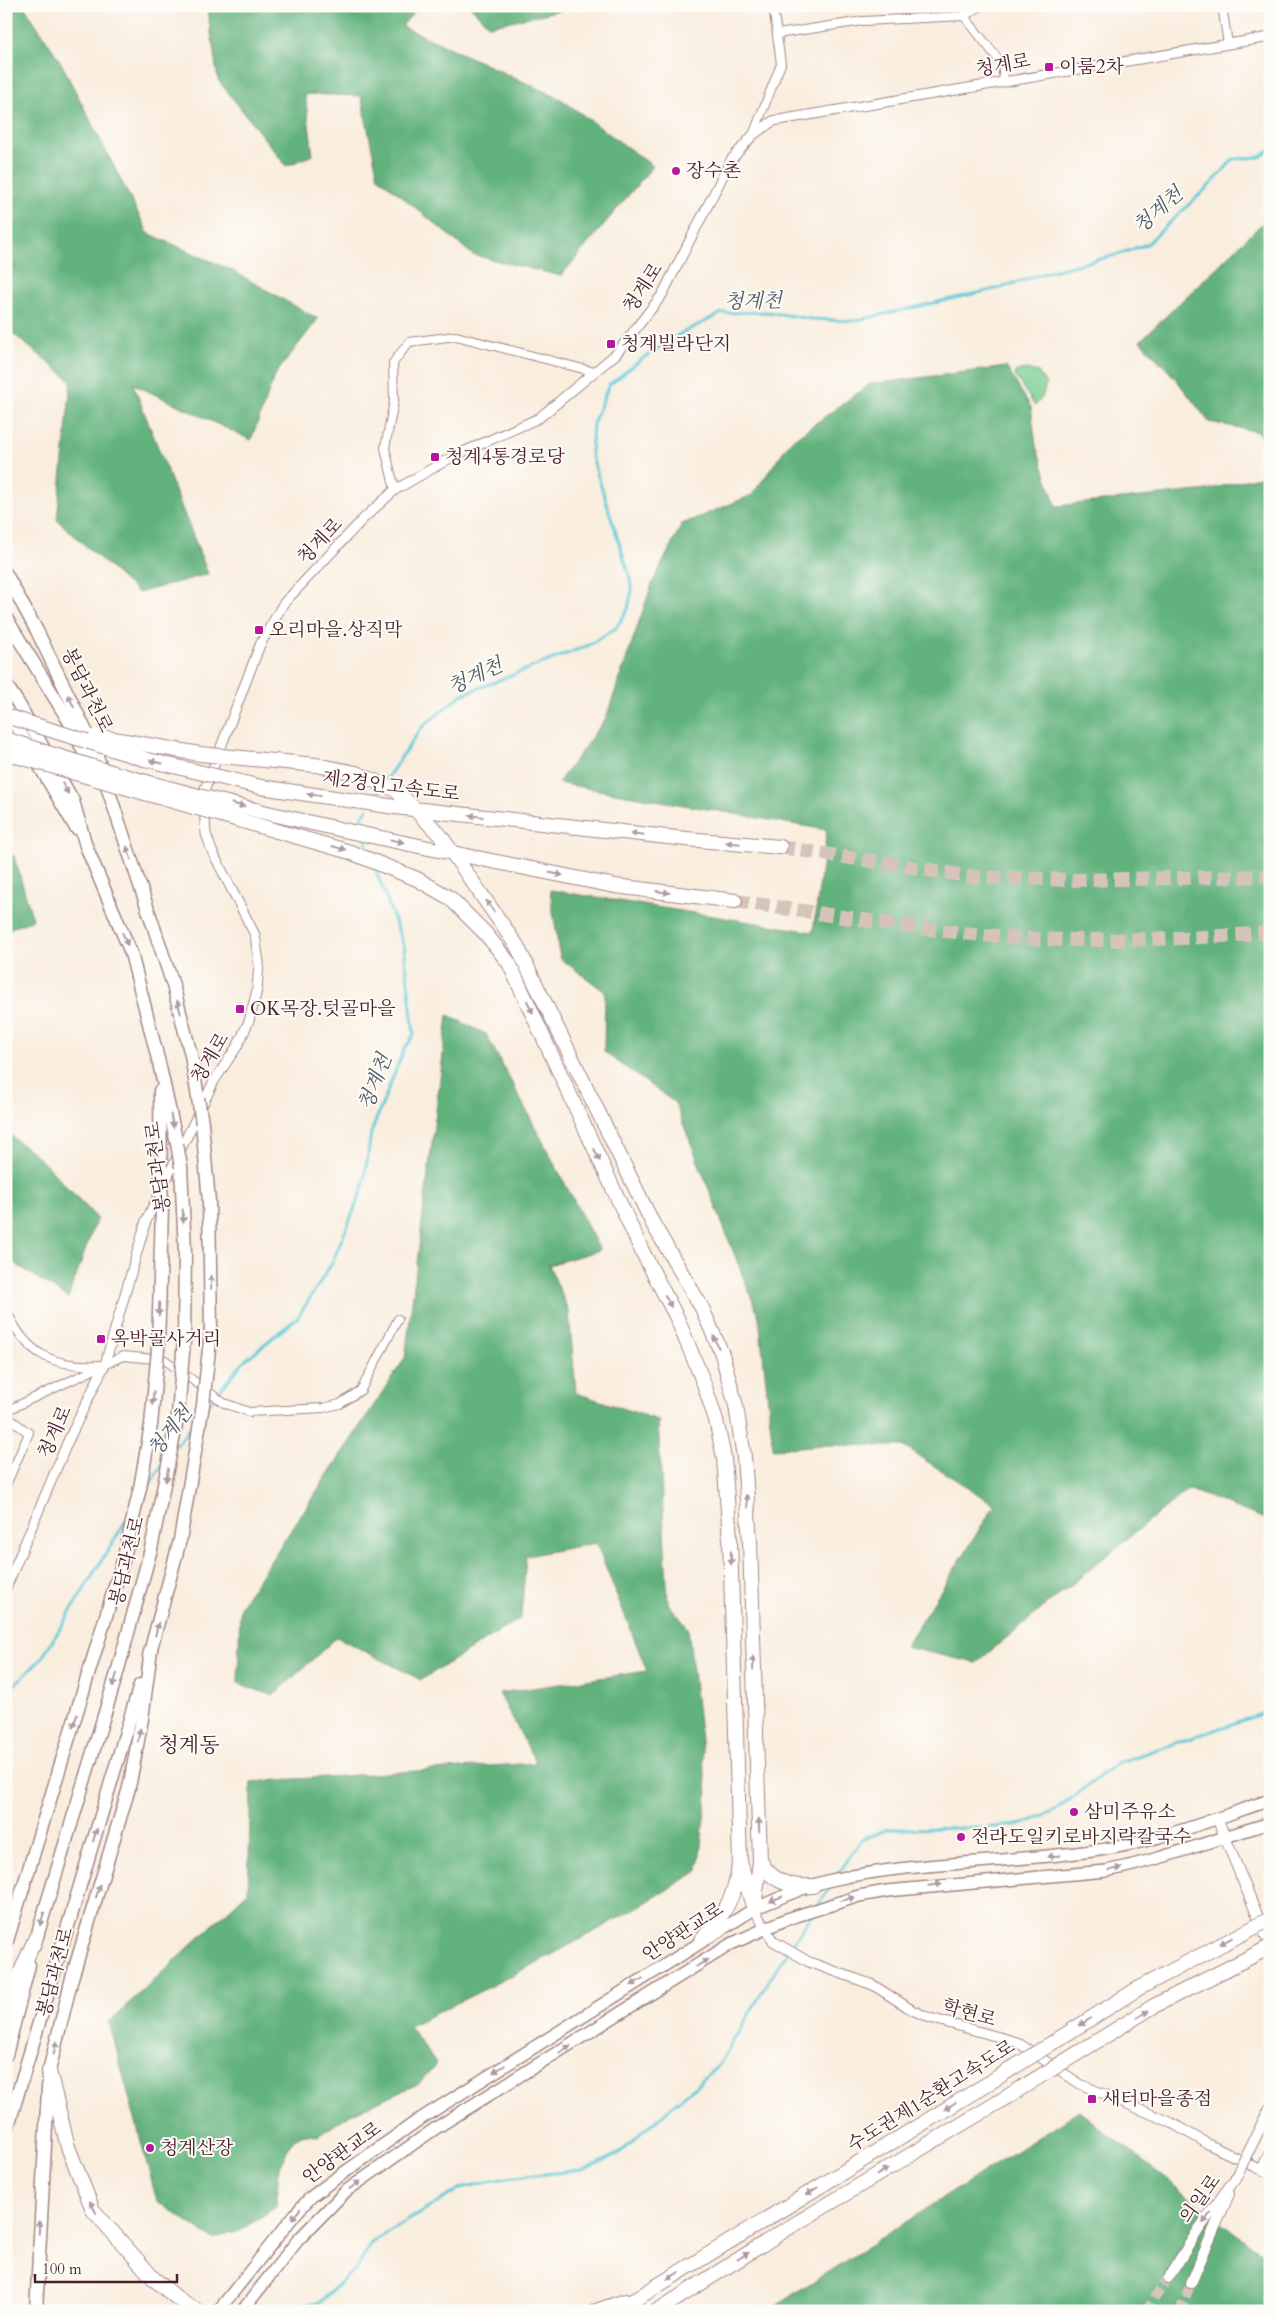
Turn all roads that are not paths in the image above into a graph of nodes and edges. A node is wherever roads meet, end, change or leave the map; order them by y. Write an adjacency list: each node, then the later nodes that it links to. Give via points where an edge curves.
1 (773, 6): 5 (street)
2 (981, 6): 4 (street)
3 (1222, 6): 7 (street)
4 (964, 16): 5 (street, via 863,21); 8 (street, via 1002,64)
5 (777, 34): 9 (street, via 781,64)
6 (1270, 37): 7 (street, 청계로)
7 (1228, 44): 8 (street, 청계로)
8 (1004, 81): 9 (street, 청계로, via 773,121)
9 (754, 135): 10 (street, 청계로, via 731,160 662,295 616,354)
10 (595, 372): 11 (street, 청계로, via 540,418 452,457); 11 (street, via 456,336 409,342 393,363 394,402 385,448)
11 (395, 490): 27 (street, 청계로, via 283,604 250,668 203,794 206,834 212,851 254,934 259,963 257,990 238,1045 214,1080 146,1221)
12 (6, 574): 19 (highway, 봉담과천로, one-way to 12, via 95,750 38,631)
13 (6, 618): 19 (highway, 봉담과천로, via 69,721)
14 (6, 685): 20 (highway, 봉담과천로, one-way to 20, via 72,801)
15 (6, 710): 20 (highway, 봉담과천로); 38 (highway, one-way to 15, bridge, via 750,1542 744,1457 736,1406 722,1354 702,1308 653,1224 517,946 440,834 396,790 356,774 316,765 200,754 104,738)
16 (6, 716): 21 (highway, 제2경인고속도로, one-way to 16, bridge, via 415,809 261,788 144,759)
17 (6, 739): 22 (highway, one-way to 22, bridge, via 62,758 314,824 615,886)
18 (6, 753): 39 (highway, one-way to 39, bridge, via 350,852 417,879 460,907 509,963 642,1251 677,1318 716,1420 724,1458 730,1539)
19 (120, 828): 33 (highway, 봉담과천로, one-way to 19, bridge, via 180,1540 200,1424 211,1331 209,1202 202,1123 191,1054 173,985)
20 (86, 846): 23 (highway, 봉담과천로, one-way to 23, via 131,953)
21 (780, 847)
22 (735, 901)
23 (159, 1063): 26 (highway, 봉담과천로, one-way to 26, bridge); 44 (highway, 봉담과천로, one-way to 44, bridge, via 181,1167 185,1252 184,1340 178,1416 151,1549 117,1673)
24 (6, 1309): 27 (street, via 21,1337 31,1348 48,1358 76,1366)
25 (398, 1319): 26 (street, bridge, via 361,1390 340,1404 323,1408 249,1412 224,1403)
26 (162, 1354): 27 (street, via 123,1356); 46 (highway, 봉담과천로, one-way to 46, bridge, via 140,1488 124,1557)
27 (105, 1364): 28 (street); 31 (street, 청계로)
28 (6, 1411)
29 (6, 1416): 30 (street, via 29,1433)
30 (6, 1485)
31 (9, 1574): 32 (street, 청계로)
32 (6, 1588)
33 (151, 1650): 50 (highway, 봉담과천로, one-way to 33, via 72,1978 129,1788); 52 (highway, 봉담과천로, one-way to 33)
34 (1270, 1800): 35 (main road, 안양판교로)
35 (1217, 1818): 37 (main road); 40 (main road, 안양판교로, one-way to 40, via 1170,1834 1102,1850 875,1872)
36 (1270, 1823): 37 (main road, 안양판교로)
37 (1224, 1837): 43 (main road, 안양판교로, one-way to 37, via 810,1910 887,1890 1106,1871 1152,1861); 47 (main road)
38 (760, 1860): 40 (highway, via 777,1880 797,1886); 41 (highway)
39 (740, 1862): 41 (highway); 45 (highway, via 731,1900 723,1915)
40 (817, 1885): 41 (main road, 안양판교로, one-way to 41)
41 (754, 1909): 43 (street, 학현로); 45 (main road, 안양판교로)
42 (1270, 1920): 59 (highway, 수도권제1순환고속도로, one-way to 59, bridge, via 1139,1988)
43 (764, 1928): 54 (street, 학현로, via 773,1941 810,1962 873,1984 930,2018 1017,2042 1080,2084 1170,2122); 63 (main road, 안양판교로, one-way to 43, via 298,2240 352,2187 436,2128 731,1944)
44 (36, 1938): 48 (highway); 49 (highway, 봉담과천로)
45 (701, 1940): 62 (main road, 안양판교로, one-way to 62, via 417,2121 311,2197)
46 (6, 1944)
47 (1270, 1947): 66 (highway, 수도권제1순환고속도로, one-way to 47, bridge, via 1154,2006)
48 (6, 2016)
49 (6, 2055)
50 (49, 2071): 60 (highway, 봉담과천로, one-way to 50); 61 (highway, one-way to 50, via 154,2280 94,2210 68,2147)
51 (1270, 2108): 56 (main road, bridge)
52 (6, 2133)
53 (1270, 2150): 54 (street)
54 (1261, 2169): 55 (street, 학현로)
55 (1270, 2174)
56 (1235, 2178): 57 (main road, 의일로, one-way to 57); 58 (main road, 의일로)
57 (1168, 2278)
58 (1191, 2283)
59 (645, 2294): 64 (highway); 65 (highway, 수도권제1순환고속도로)
60 (36, 2311)
61 (198, 2311)
62 (218, 2311)
63 (242, 2311)
64 (596, 2311)
65 (616, 2311)
66 (657, 2311)

